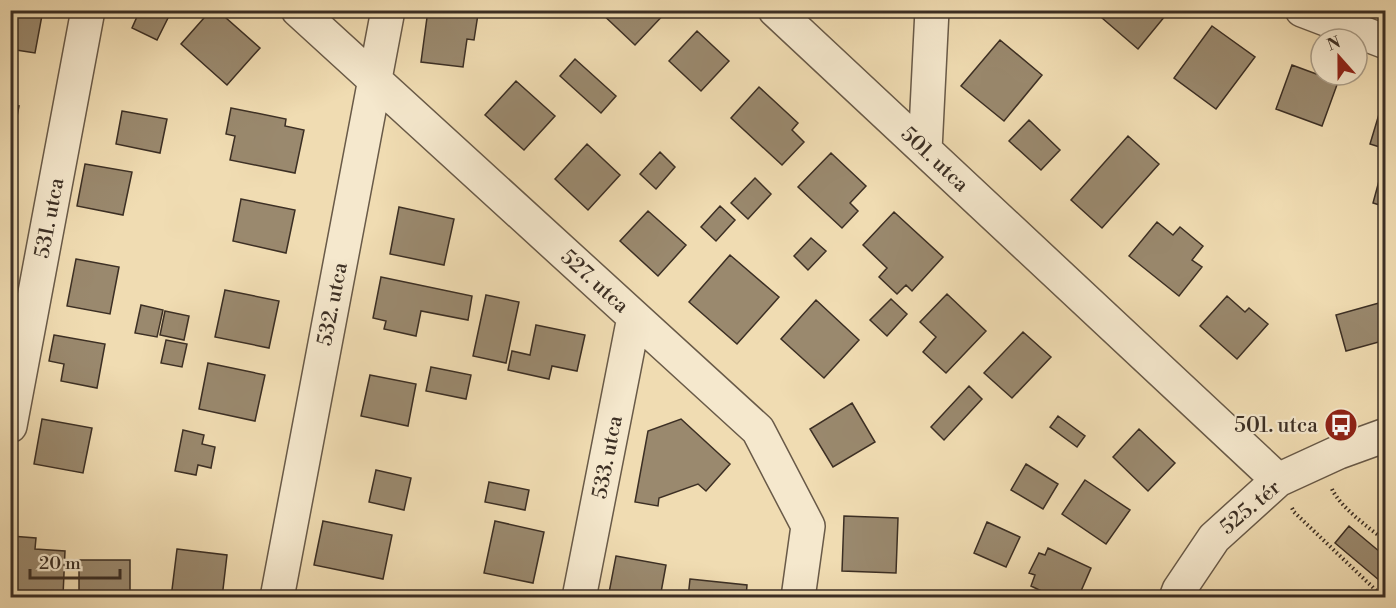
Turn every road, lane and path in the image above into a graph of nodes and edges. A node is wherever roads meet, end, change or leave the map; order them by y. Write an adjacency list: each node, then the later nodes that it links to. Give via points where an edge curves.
1 (88, 10): 11 (street, 531. utca)
2 (298, 10): 8 (street, 527. utca)
3 (388, 10): 8 (street, 532. utca)
4 (775, 10): 9 (street, 501. utca)
5 (932, 10): 9 (street)
6 (1302, 10): 7 (street)
7 (1386, 42)
8 (375, 80): 10 (street, 527. utca); 16 (street, 532. utca)
9 (925, 150): 14 (street, 501. utca)
10 (634, 317): 17 (street, 533. utca); 18 (street, 527. utca, via 758,430 808,526)
11 (10, 426)
12 (1386, 435): 13 (street, 525. tér)
13 (1319, 462): 14 (street, 525. tér); 15 (path, via 1335,496)
14 (1278, 480): 19 (street, 525. tér, via 1214,537); 20 (path, via 1294,513)
15 (1386, 541)
16 (277, 597)
17 (579, 597)
18 (798, 597)
19 (1176, 597)
20 (1384, 597)

